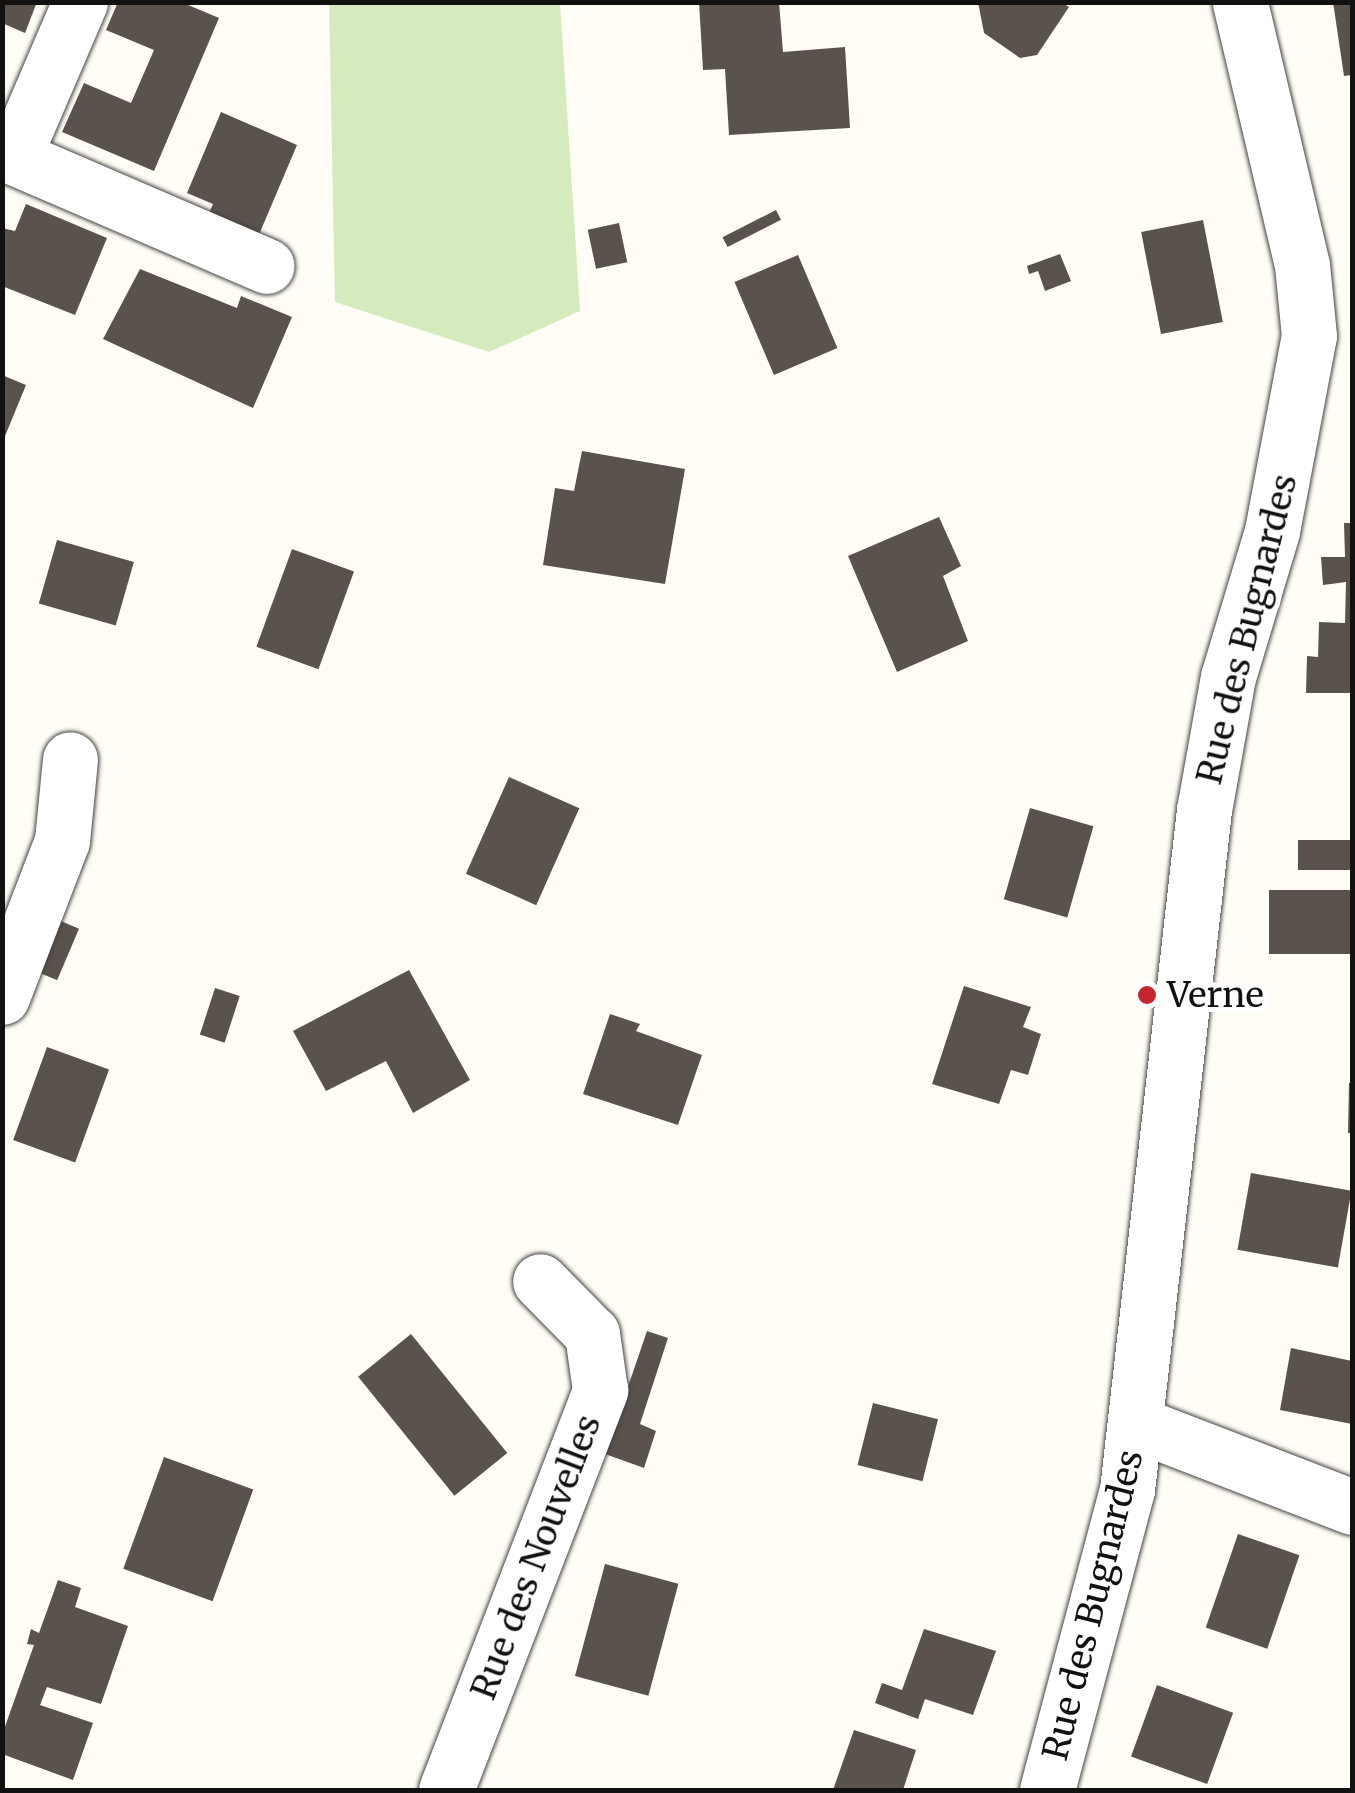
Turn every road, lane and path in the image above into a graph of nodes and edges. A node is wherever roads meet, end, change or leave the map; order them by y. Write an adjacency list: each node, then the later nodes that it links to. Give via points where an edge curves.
1 (80, 2): 3 (street)
2 (1240, 2): 8 (street, Rue des Bugnardes, via 1302,265 1309,336 1272,532 1228,677 1204,810)
3 (8, 154): 4 (street)
4 (266, 266)
5 (70, 758): 6 (street, via 62,841)
6 (2, 998)
7 (540, 1280): 10 (street, Rue des Nouvelles, via 592,1334 600,1390)
8 (1137, 1424): 9 (street); 11 (street, Rue des Bugnardes, via 1127,1490)
9 (1352, 1507)
10 (446, 1790)
11 (1048, 1790)

